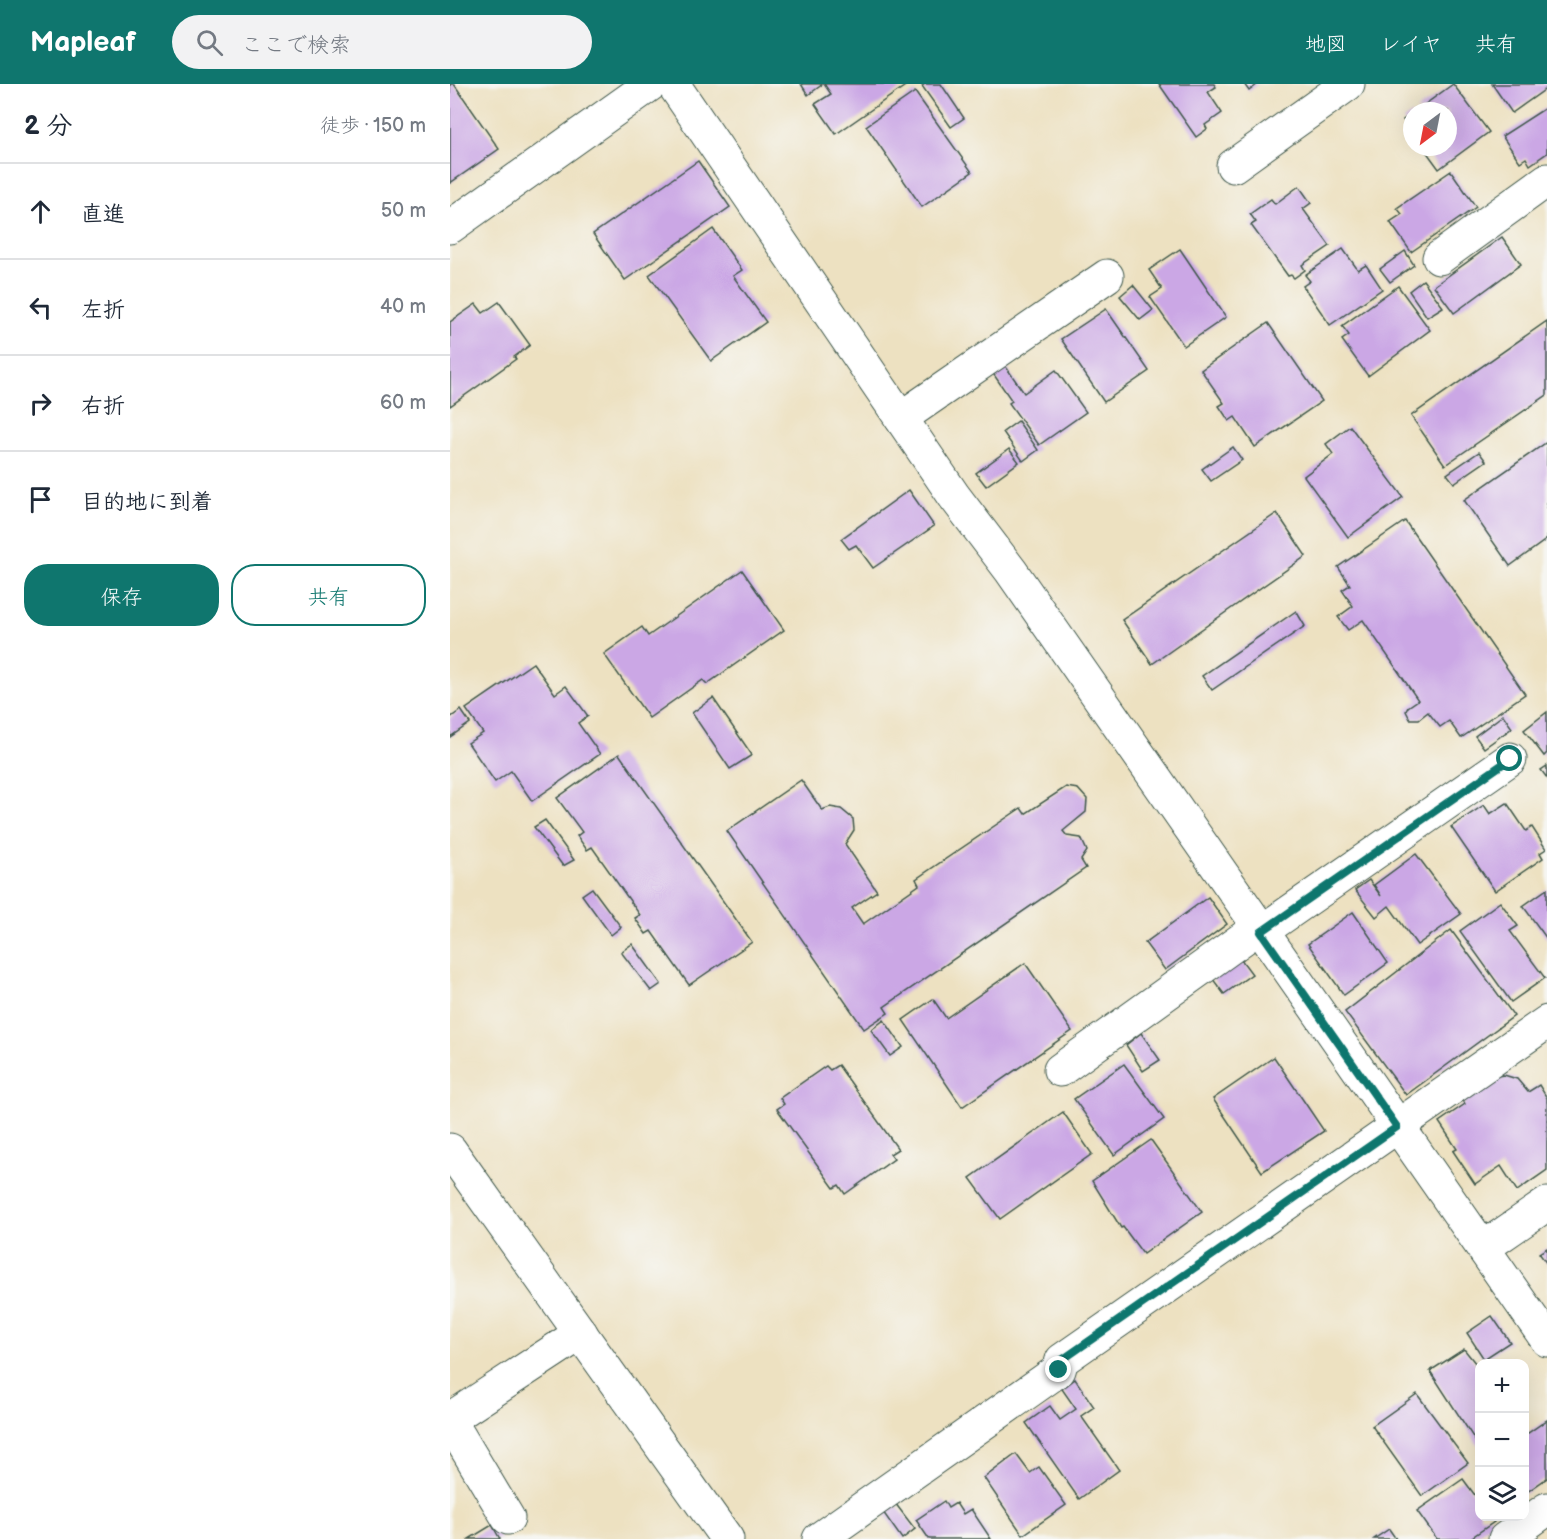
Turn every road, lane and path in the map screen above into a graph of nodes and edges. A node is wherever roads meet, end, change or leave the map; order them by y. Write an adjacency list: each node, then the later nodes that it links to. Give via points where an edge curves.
1 (651, 84): 6 (street)
2 (673, 84): 9 (street)
3 (1348, 84): 4 (street)
4 (1233, 166)
5 (1547, 180): 7 (street)
6 (450, 227)
7 (1439, 258)
8 (1107, 276): 9 (street)
9 (901, 418): 11 (street)
10 (1510, 759): 11 (street)
11 (1260, 930): 13 (street); 14 (street)
12 (1547, 1022): 14 (street)
13 (1060, 1070)
14 (1397, 1127): 17 (street); 24 (street, via 1062,1360 1059,1370)
15 (450, 1150): 18 (street)
16 (1547, 1204): 17 (street)
17 (1483, 1248): 19 (street)
18 (581, 1333): 20 (street); 23 (street)
19 (1547, 1340)
20 (450, 1420): 22 (street)
21 (1547, 1509): 25 (street)
22 (508, 1518)
23 (727, 1539)
24 (819, 1539)
25 (1505, 1539)

